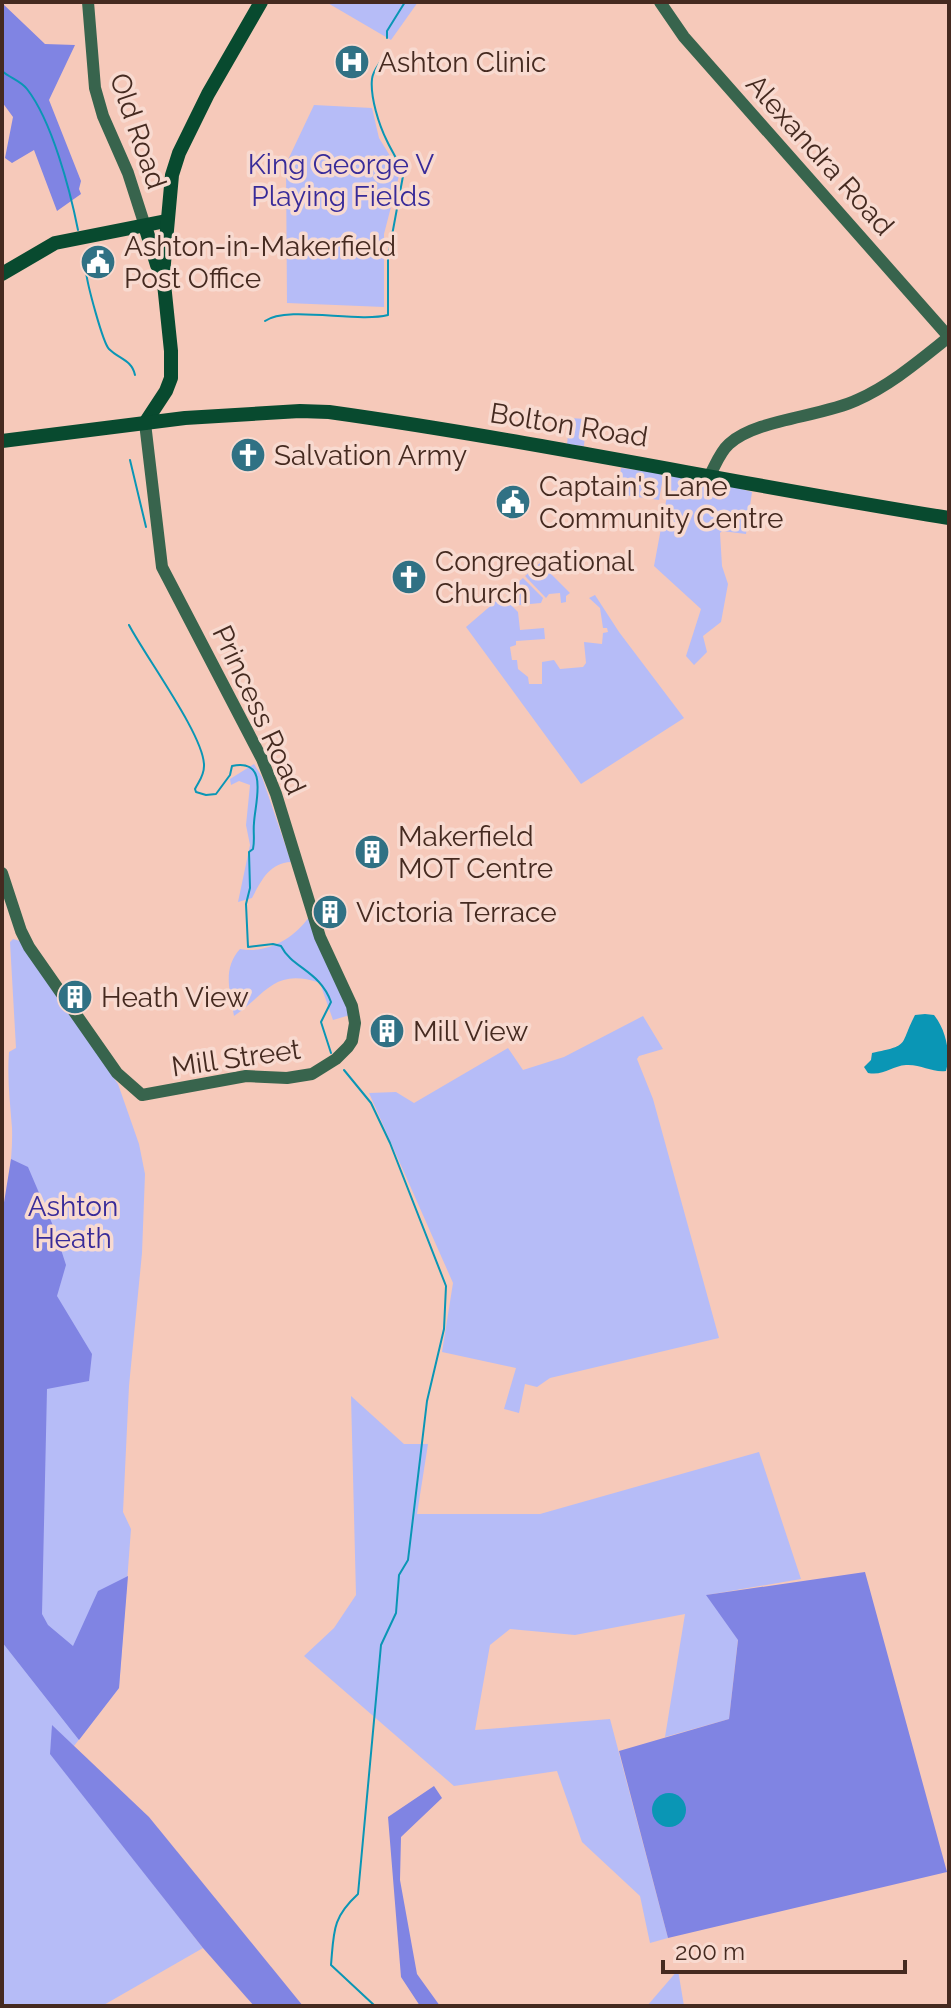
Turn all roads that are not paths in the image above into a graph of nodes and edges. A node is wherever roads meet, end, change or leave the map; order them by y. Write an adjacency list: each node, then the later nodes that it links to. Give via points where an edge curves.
1 (88, 2): 5 (street, Old Road, via 95,88)
2 (261, 2): 4 (main road, via 179,153)
3 (660, 2): 8 (street, Alexandra Road, via 679,32)
4 (166, 221): 5 (main road); 7 (main road)
5 (145, 226): 6 (main road, via 55,243); 7 (main road)
6 (2, 274)
7 (163, 274): 9 (main road)
8 (949, 337): 13 (street, via 862,398 748,430 729,443)
9 (171, 378): 10 (main road, via 168,404); 11 (main road)
10 (179, 419): 11 (main road, Bolton Road); 13 (main road, Bolton Road, via 329,412)
11 (145, 423): 12 (main road, Bolton Road); 16 (street, Princess Road, via 162,567 262,759 320,937)
12 (2, 441)
13 (710, 475): 14 (main road, Bolton Road)
14 (949, 518)
15 (2, 873): 16 (street, Mill Street, via 29,947 136,1093 150,1095 246,1076 312,1074 348,1047)
16 (354, 1013)

